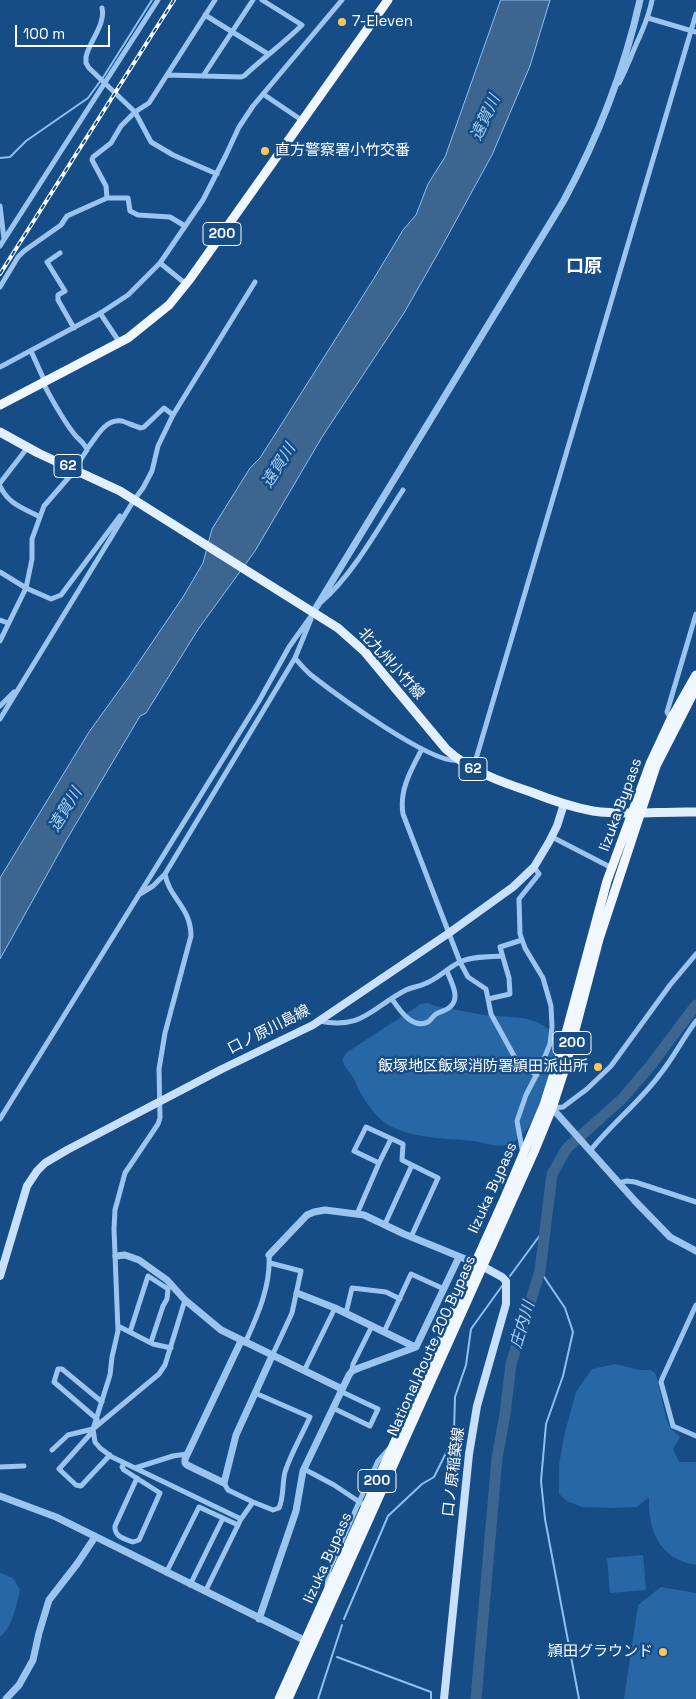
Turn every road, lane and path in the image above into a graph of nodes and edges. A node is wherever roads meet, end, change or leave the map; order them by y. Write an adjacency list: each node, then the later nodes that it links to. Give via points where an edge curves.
1 (158, 0): 18 (street)
2 (215, 0): 11 (street)
3 (254, 0): 13 (street)
4 (262, 0): 15 (street, via 302,25)
5 (342, 0): 20 (street)
6 (388, 0): 22 (highway, 200)
7 (640, 0): 19 (street)
8 (652, 0): 12 (street)
9 (102, 8): 18 (street, via 104,14 87,51 86,62)
10 (696, 14): 14 (street)
11 (205, 15): 13 (street); 16 (street)
12 (648, 18): 14 (street); 19 (street, via 627,69)
13 (232, 32): 15 (street); 17 (street)
14 (694, 32): 66 (street)
15 (268, 54): 17 (street, via 244,76)
16 (167, 75): 17 (street); 21 (street, via 149,103)
17 (203, 76)
18 (105, 83): 21 (street); 27 (street)
19 (614, 89): 52 (street, via 589,152 563,202)
20 (263, 94): 22 (street); 23 (street, via 239,127)
21 (135, 112): 23 (street, via 151,142 173,156); 24 (street, via 120,126 111,143 92,160 106,186)
22 (303, 120): 32 (highway, 200)
23 (217, 174): 26 (street)
24 (107, 198): 26 (street, via 128,198 130,211 138,215 170,217); 33 (street, via 67,216 61,225 24,251)
25 (0, 206): 27 (street)
26 (185, 226): 30 (street)
27 (4, 239): 28 (street)
28 (0, 246)
29 (60, 253): 35 (street, via 47,262 65,291 58,295 58,300)
30 (160, 263): 32 (street); 34 (street, via 128,295)
31 (255, 282): 41 (street)
32 (186, 284): 36 (highway, 200, via 148,324)
33 (0, 287)
34 (100, 313): 35 (street); 36 (street)
35 (74, 328): 37 (street)
36 (120, 343): 39 (highway, 200)
37 (31, 351): 38 (street); 39 (street)
38 (0, 367)
39 (44, 383): 40 (highway, 200); 44 (street, via 66,423)
40 (0, 405)
41 (173, 414): 44 (street, via 164,408 141,428 119,421 109,423); 48 (street, via 158,446 152,471)
42 (2, 435): 43 (main road, 北九州小竹線 / 62)
43 (28, 448): 45 (main road, 北九州小竹線 / 62); 46 (street)
44 (87, 450): 45 (street)
45 (74, 469): 48 (main road, 北九州小竹線 / 62, via 107,484); 49 (street, via 46,502)
46 (0, 484): 49 (street, via 7,499)
47 (403, 490): 52 (street, via 362,553)
48 (134, 502): 51 (street, via 61,595 51,600); 52 (main road, 北九州小竹線 / 62); 59 (street)
49 (40, 517): 51 (street, via 32,539)
50 (0, 572): 51 (street)
51 (26, 588): 55 (street)
52 (314, 609): 57 (street); 65 (main road, 北九州小竹線 / 62, via 365,652); 74 (street)
53 (696, 614): 63 (street, via 667,712)
54 (0, 620): 55 (street)
55 (8, 623): 56 (street)
56 (0, 641)
57 (295, 658): 64 (street, via 309,674 341,697); 73 (street)
58 (696, 675): 63 (highway, Iizuka Bypass / 200)
59 (19, 688): 61 (street); 62 (street)
60 (696, 688): 68 (highway, National Route 200 Bypass / 200, via 656,766)
61 (0, 706)
62 (0, 719)
63 (671, 719): 68 (highway, Iizuka Bypass / 200, via 650,764)
64 (422, 749): 65 (street, via 452,762); 75 (street, via 410,772 401,803)
65 (458, 760): 66 (main road, 北九州小竹線 / 62)
66 (473, 769): 67 (main road, 北九州小竹線 / 62)
67 (564, 804): 68 (main road, 北九州小竹線 / 62, via 594,811); 70 (main road, 口ノ原川島線)
68 (637, 812): 69 (main road, 北九州小竹線 / 62); 72 (highway, Iizuka Bypass / 200); 87 (highway, National Route 200 Bypass / 200, via 565,1068)
69 (696, 812)
70 (552, 837): 71 (main road, 口ノ原川島線); 72 (street)
71 (534, 867): 75 (main road, 口ノ原川島線, via 513,887); 76 (street, via 539,874 519,900)
72 (612, 868): 87 (highway, Iizuka Bypass / 200)
73 (165, 874): 74 (street); 86 (street, via 188,915 191,936 165,1033 159,1068)
74 (138, 895): 88 (street)
75 (449, 933): 79 (street); 83 (main road, 口ノ原川島線)
76 (522, 940): 78 (street, via 500,947); 85 (street, via 543,978 551,1006 550,1044)
77 (696, 954): 87 (street, via 611,1066 563,1107)
78 (502, 956): 79 (street); 82 (street, via 510,994)
79 (460, 962): 80 (street); 82 (street, via 468,977 486,989)
80 (446, 971): 81 (street); 81 (street, via 455,992 454,1002 429,1022 405,1017)
81 (392, 999): 83 (street, via 351,1023)
82 (488, 999): 85 (street, via 491,1014 519,1065)
83 (318, 1021): 86 (main road, 口ノ原川島線)
84 (696, 1022): 90 (street, via 661,1074)
85 (537, 1075): 91 (street, via 517,1121)
86 (160, 1102): 101 (street, via 158,1124 125,1173 119,1192 114,1229); 106 (main road, 口ノ原川島線, via 60,1153 37,1171 25,1193)
87 (548, 1107): 90 (street); 91 (highway, Iizuka Bypass / 200); 104 (highway, National Route 200 Bypass / 200, via 534,1152)
88 (0, 1119)
89 (391, 1138): 92 (street); 92 (street, via 366,1127 354,1151); 93 (street, via 403,1144 402,1160)
90 (589, 1150): 94 (street)
91 (523, 1156): 104 (highway, Iizuka Bypass / 200)
92 (380, 1163): 96 (street)
93 (412, 1165): 97 (street); 98 (street, via 438,1178)
94 (619, 1183): 95 (street, via 636,1182); 99 (street, via 670,1237)
95 (696, 1202)
96 (357, 1214): 97 (street); 100 (street, via 325,1210 307,1215)
97 (385, 1224): 98 (street)
98 (411, 1237): 102 (street)
99 (696, 1251)
100 (269, 1254): 103 (street)
101 (116, 1256): 105 (street, via 132,1257); 114 (street)
102 (459, 1257): 104 (street); 107 (street)
103 (270, 1263): 108 (street, via 301,1271); 119 (street, via 260,1310)
104 (478, 1265): 144 (highway, Iizuka Bypass / 200, via 394,1444); 153 (highway, National Route 200 Bypass / 200); 157 (main road, 口ノ原稲築線, via 506,1281 506,1304 477,1406 469,1454)
105 (150, 1272): 110 (street, via 168,1280); 116 (street); 118 (street, via 168,1289)
106 (0, 1276)
107 (444, 1289): 109 (street, via 411,1274); 120 (street)
108 (297, 1293): 112 (street); 122 (street, via 292,1314)
109 (400, 1299): 113 (street, via 386,1292 352,1288); 117 (street)
110 (185, 1300): 119 (street, via 221,1330); 121 (street)
111 (696, 1305): 131 (street, via 661,1382 674,1426)
112 (335, 1308): 113 (street); 123 (street)
113 (346, 1313): 115 (street)
114 (118, 1326): 116 (street); 127 (street)
115 (372, 1326): 117 (street); 124 (street)
116 (130, 1332): 118 (street)
117 (384, 1332): 120 (street)
118 (151, 1342): 121 (street)
119 (243, 1342): 122 (street); 133 (street)
120 (415, 1347): 124 (street)
121 (171, 1348): 130 (street, via 159,1374)
122 (272, 1356): 123 (street); 126 (street)
123 (304, 1371): 125 (street)
124 (352, 1371): 125 (street)
125 (341, 1390): 128 (street); 128 (street, via 378,1409 370,1426)
126 (255, 1393): 141 (street, via 236,1435); 143 (street, via 310,1417 288,1464 279,1508 273,1510)
127 (102, 1402): 129 (street); 129 (street, via 58,1369 54,1382)
128 (333, 1408): 139 (street)
129 (97, 1419): 130 (street)
130 (93, 1430): 132 (street, via 68,1435); 134 (street, via 95,1442); 134 (street, via 59,1469 80,1486)
131 (696, 1436)
132 (52, 1450)
133 (187, 1454): 138 (street); 141 (street, via 184,1463 187,1466)
134 (110, 1455): 135 (street)
135 (124, 1463): 138 (street); 140 (street, via 124,1470 153,1488 160,1493 139,1540 133,1542 114,1531 115,1526)
136 (24, 1466): 137 (street)
137 (0, 1467)
138 (135, 1468): 146 (street)
139 (304, 1468): 144 (street); 152 (street, via 296,1511)
140 (137, 1478)
141 (224, 1483): 143 (street, via 228,1490)
142 (0, 1496): 148 (street, via 56,1517)
143 (253, 1502): 146 (street)
144 (362, 1504): 153 (highway, Iizuka Bypass / 200)
145 (223, 1518): 147 (street); 149 (street, via 202,1508 196,1509); 150 (street)
146 (241, 1519): 147 (street)
147 (238, 1525): 151 (street)
148 (95, 1537): 149 (street); 154 (street, via 49,1600 33,1660 19,1685)
149 (166, 1573): 150 (street)
150 (190, 1585): 151 (street)
151 (205, 1592): 152 (street)
152 (259, 1619): 153 (street)
153 (309, 1643): 155 (highway, Iizuka Bypass / 200); 156 (highway, National Route 200 Bypass / 200)
154 (6, 1699)
155 (279, 1699)
156 (288, 1699)
157 (444, 1699)

